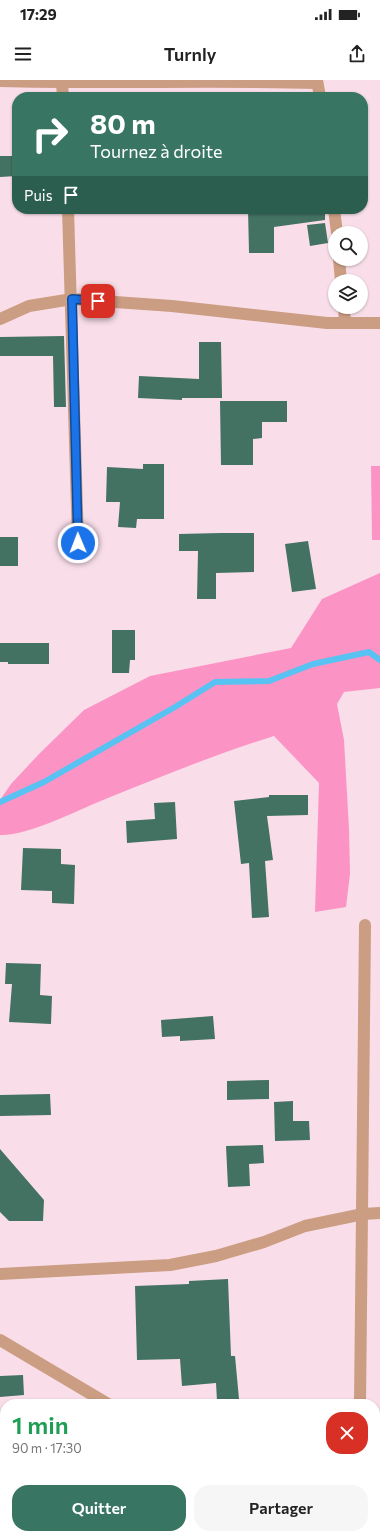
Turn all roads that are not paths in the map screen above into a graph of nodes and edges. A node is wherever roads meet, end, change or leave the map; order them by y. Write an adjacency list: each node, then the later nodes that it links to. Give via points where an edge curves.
1 (0, 81): 3 (street)
2 (317, 81): 3 (street); 5 (street)
3 (62, 83): 4 (street)
4 (63, 92)
5 (319, 92)
6 (68, 214): 9 (street)
7 (335, 214): 8 (street)
8 (336, 226)
9 (72, 299): 11 (street, via 29,306); 12 (street, via 172,306 305,322); 14 (street)
10 (344, 314): 12 (street)
11 (0, 319)
12 (345, 323): 13 (street)
13 (380, 323)
14 (78, 543)
15 (365, 925): 17 (street)
16 (380, 1213): 17 (street)
17 (363, 1214): 18 (street, via 305,1226 264,1242 216,1256 170,1265); 21 (street)
18 (0, 1274)
19 (0, 1340): 20 (street)
20 (100, 1399)
21 (360, 1399)

